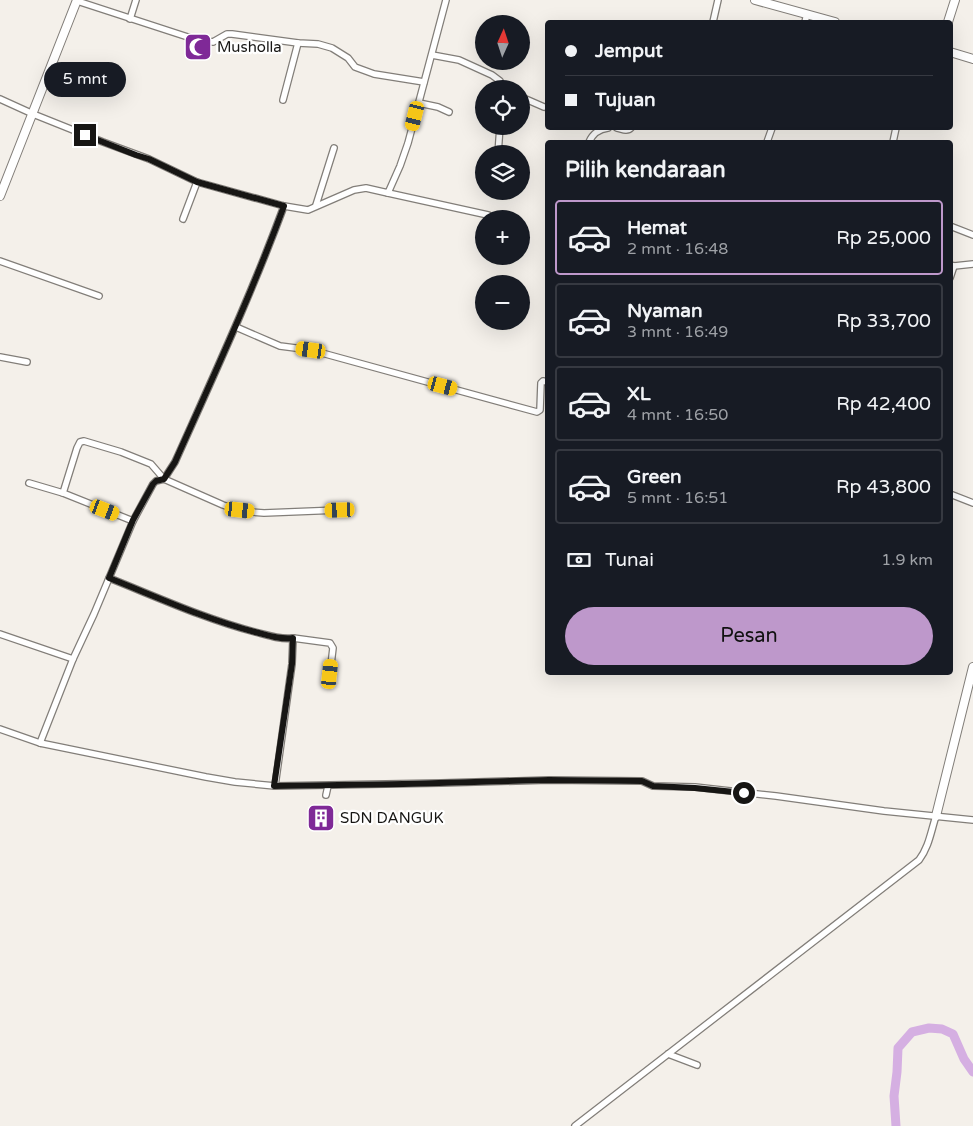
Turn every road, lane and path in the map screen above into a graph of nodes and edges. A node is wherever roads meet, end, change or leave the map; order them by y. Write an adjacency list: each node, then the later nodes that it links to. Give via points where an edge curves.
1 (77, 0): 8 (street); 24 (street)
2 (136, 0): 8 (street)
3 (446, 0): 14 (street)
4 (718, 0): 9 (street)
5 (754, 0): 7 (street)
6 (955, 0): 11 (street)
7 (806, 18): 10 (street)
8 (130, 19): 12 (street, via 197,40 213,42 232,34)
9 (713, 20)
10 (820, 20)
11 (949, 20)
12 (298, 43): 17 (street, via 332,48 355,66 374,74); 19 (street)
13 (953, 53): 15 (street)
14 (432, 56): 16 (street, via 459,60); 17 (street)
15 (973, 58)
16 (498, 80)
17 (424, 82): 21 (street)
18 (0, 99): 24 (street)
19 (283, 100)
20 (530, 101): 22 (street)
21 (419, 103): 23 (street); 29 (street, via 408,143)
22 (544, 107)
23 (448, 112)
24 (33, 114): 28 (street, via 149,159); 30 (street)
25 (602, 130): 26 (street)
26 (590, 140)
27 (334, 148): 32 (street)
28 (197, 182): 31 (street); 34 (street)
29 (388, 193): 32 (street, via 366,188 354,190); 33 (street)
30 (0, 196)
31 (284, 206): 32 (street, via 308,210); 41 (street)
32 (316, 206)
33 (475, 212)
34 (182, 219)
35 (953, 227): 36 (street)
36 (973, 235)
37 (0, 261): 40 (street)
38 (973, 264): 39 (street)
39 (953, 266)
40 (99, 296)
41 (236, 327): 44 (street, via 280,346 311,350 537,412 540,410 541,383); 45 (street, via 175,462)
42 (0, 358): 43 (street)
43 (27, 362)
44 (545, 381)
45 (164, 479): 47 (street, via 151,464 82,441); 50 (street, via 240,510 264,513); 51 (street, via 153,484)
46 (29, 483): 47 (street)
47 (63, 493): 51 (street)
48 (953, 495): 49 (street)
49 (973, 503)
50 (340, 510)
51 (133, 520): 52 (street)
52 (109, 578): 54 (street, via 214,620 268,636); 55 (street)
53 (0, 634): 55 (street)
54 (293, 638): 57 (street, via 330,643 333,648); 60 (street)
55 (73, 659): 59 (street)
56 (973, 670): 63 (street)
57 (330, 674)
58 (0, 729): 59 (street)
59 (40, 743): 60 (street, via 206,777)
60 (274, 786): 61 (street)
61 (328, 786): 62 (street); 63 (street, via 642,781 653,786 776,796)
62 (326, 795)
63 (936, 816): 64 (street); 65 (street, via 928,845 919,860)
64 (973, 820)
65 (668, 1054): 66 (street); 67 (street)
66 (697, 1065)
67 (576, 1126)

